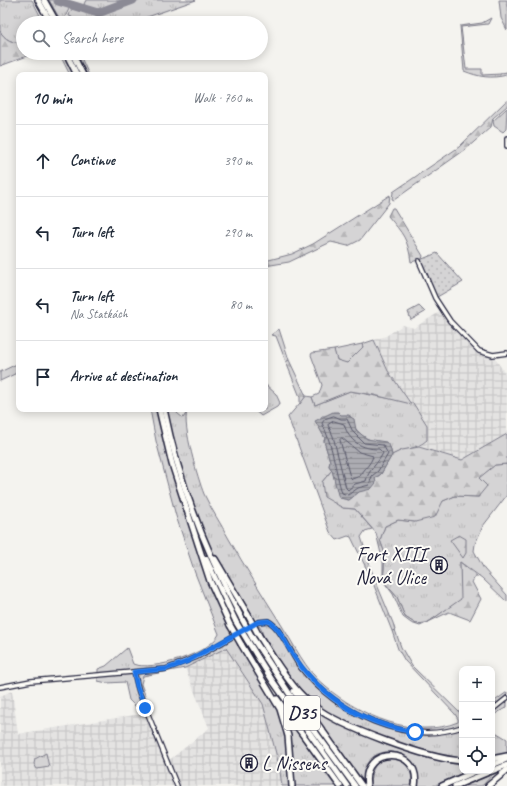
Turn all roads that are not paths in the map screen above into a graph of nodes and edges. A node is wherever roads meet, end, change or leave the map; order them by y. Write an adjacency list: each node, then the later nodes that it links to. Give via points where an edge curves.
1 (38, 0): 3 (highway)
2 (44, 0): 4 (highway)
3 (47, 16)
4 (53, 16)
5 (70, 60): 7 (highway)
6 (76, 60): 8 (highway)
7 (76, 72)
8 (82, 72)
9 (506, 139): 10 (street)
10 (507, 146)
11 (419, 261): 12 (street, via 435,298 450,321 479,351 494,355)
12 (507, 353)
13 (160, 412): 15 (highway, D35, via 172,464)
14 (165, 412): 16 (highway, D35, via 180,472)
15 (194, 531): 19 (highway, bridge, via 213,590 230,625); 37 (highway, D35, bridge, via 236,622 275,685)
16 (202, 535): 17 (highway, bridge); 38 (highway, D35, bridge, via 252,637 308,722)
17 (276, 662): 27 (highway, via 303,697 329,716 399,744); 39 (highway)
18 (134, 672): 20 (street, via 31,681); 23 (street, via 166,669 186,662 258,622 268,621 273,624 293,657 312,681 352,711 378,723 415,732 443,732); 34 (street, via 139,692)
19 (260, 675): 35 (highway, via 280,709 287,732); 36 (highway)
20 (0, 687)
21 (507, 698): 22 (street)
22 (495, 708)
23 (459, 728)
24 (507, 756): 25 (highway)
25 (495, 758)
26 (507, 759): 28 (highway)
27 (459, 760)
28 (495, 764)
29 (507, 765): 30 (highway)
30 (495, 770)
31 (507, 770): 44 (highway)
32 (469, 774): 42 (highway)
33 (484, 774): 43 (highway)
34 (177, 786)
35 (292, 786)
36 (340, 786)
37 (347, 786)
38 (355, 786)
39 (362, 786)
40 (367, 786): 41 (highway, via 367,775 372,764 381,757 390,755 402,758 410,765 415,775)
41 (415, 786)
42 (442, 786)
43 (455, 786)
44 (488, 786)

